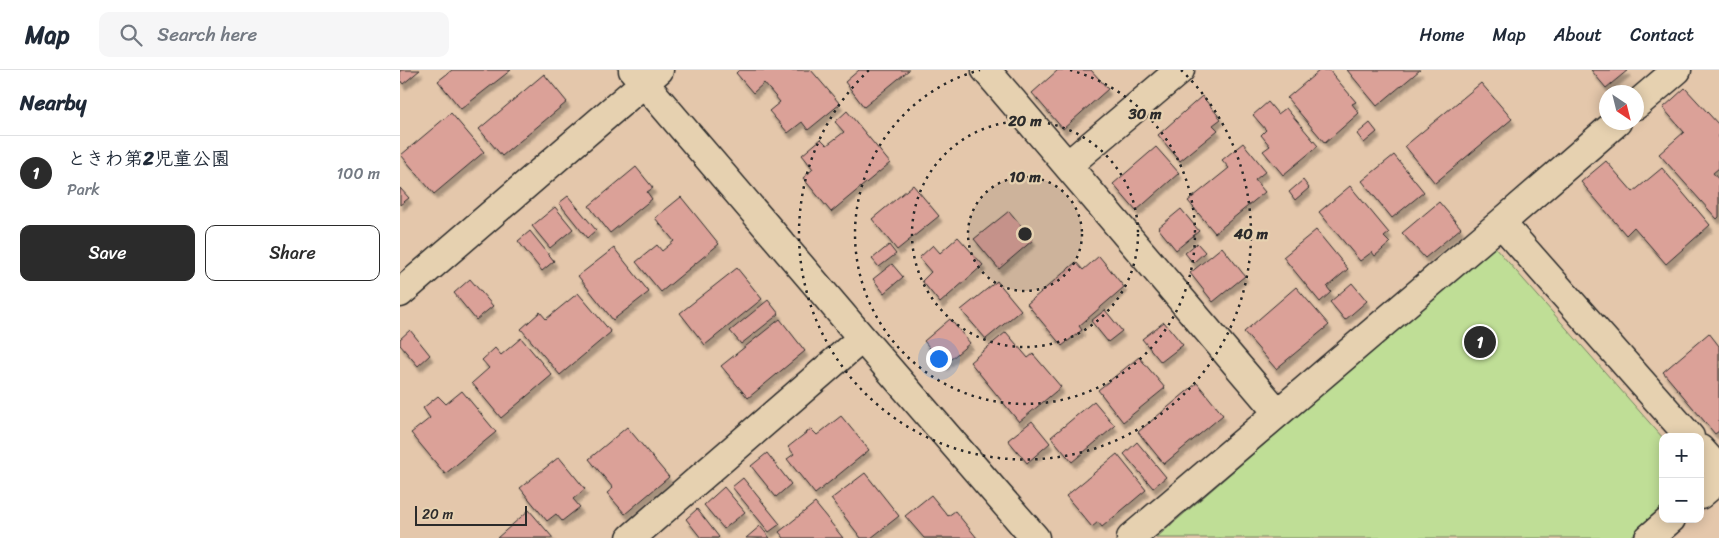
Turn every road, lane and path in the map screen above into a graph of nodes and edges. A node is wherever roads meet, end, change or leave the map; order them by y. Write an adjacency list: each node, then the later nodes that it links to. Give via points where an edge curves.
1 (986, 70): 7 (street)
2 (1180, 70): 7 (street)
3 (1677, 70): 5 (street)
4 (646, 74): 9 (street); 10 (street)
5 (1644, 98)
6 (1607, 130): 8 (street)
7 (1068, 165): 11 (street)
8 (1501, 223): 11 (street); 12 (street)
9 (400, 293)
10 (862, 338): 18 (street); 19 (street)
11 (1278, 413): 20 (street)
12 (1686, 433)
13 (1704, 453): 14 (street)
14 (1719, 470)
15 (1719, 479): 16 (street)
16 (1704, 492)
17 (1666, 523): 21 (street)
18 (631, 538)
19 (1036, 538)
20 (1131, 538)
21 (1649, 538)

